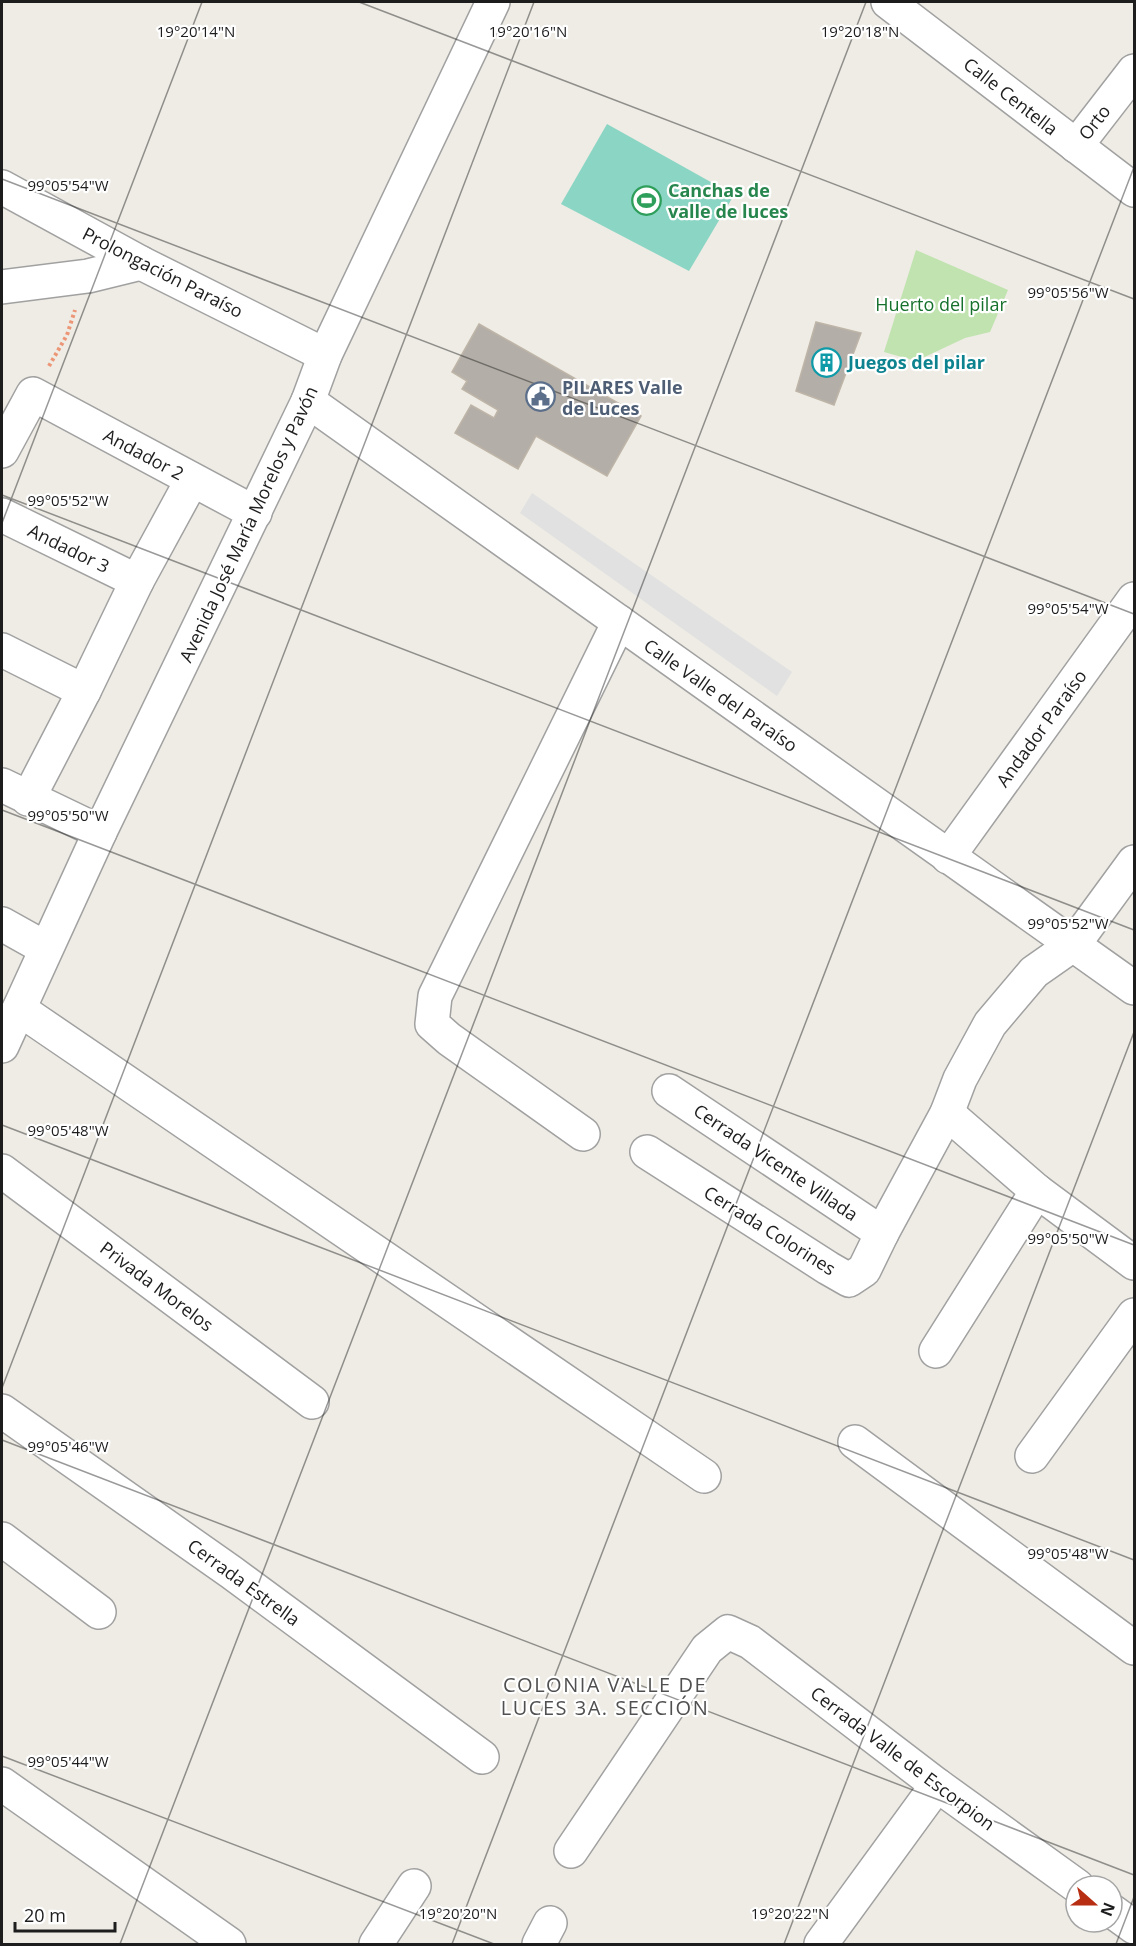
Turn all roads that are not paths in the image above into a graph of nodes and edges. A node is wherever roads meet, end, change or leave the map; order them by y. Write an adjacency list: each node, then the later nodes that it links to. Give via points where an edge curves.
1 (493, 2): 9 (street, Avenida José María Morelos y Pavón)
2 (888, 2): 4 (street, Calle Centella)
3 (1134, 71): 4 (street, Orto)
4 (1076, 146): 6 (street, Calle Centella)
5 (2, 187): 7 (street, Prolongación Paraíso)
6 (1134, 190)
7 (141, 263): 8 (street, via 88,276); 9 (street, Prolongación Paraíso)
8 (2, 287)
9 (325, 355): 10 (street, Avenida José María Morelos y Pavón)
10 (308, 401): 13 (street, Avenida José María Morelos y Pavón); 17 (street, Calle Valle del Paraíso)
11 (2, 451): 12 (street, Andador 2, via 33,394)
12 (192, 480): 13 (street, Andador 2); 15 (street)
13 (255, 513): 21 (street, Avenida José María Morelos y Pavón)
14 (2, 515): 15 (street, Andador 3)
15 (137, 581): 19 (street)
16 (1134, 598): 22 (street, Andador Paraíso)
17 (619, 622): 22 (street, Calle Valle del Paraíso); 32 (street, via 435,996 432,1024)
18 (2, 650): 19 (street)
19 (84, 691): 20 (street)
20 (15, 792): 21 (street)
21 (100, 832): 26 (street, Avenida José María Morelos y Pavón)
22 (948, 857): 25 (street, Calle Valle del Paraíso)
23 (1134, 862): 25 (street, Cerrada Colorines)
24 (2, 924): 26 (street)
25 (1074, 944): 27 (street, Calle Valle del Paraíso); 31 (street, Cerrada Colorines, via 1034,972 990,1024 960,1079)
26 (45, 948): 28 (street, Avenida José María Morelos y Pavón)
27 (1134, 988)
28 (19, 1009): 29 (street, Avenida José María Morelos y Pavón); 44 (street)
29 (2, 1046)
30 (669, 1091): 36 (street, Cerrada Vicente Villada)
31 (947, 1113): 35 (street); 36 (street, Cerrada Colorines)
32 (583, 1134)
33 (647, 1152): 36 (street, Cerrada Colorines, via 849,1280 864,1270)
34 (2, 1171): 40 (street, Privada Morelos)
35 (1037, 1191): 37 (street); 39 (street)
36 (882, 1233)
37 (1134, 1263)
38 (1134, 1315): 43 (street)
39 (936, 1351)
40 (312, 1402)
41 (2, 1411): 48 (street, Cerrada Estrella, via 231,1572)
42 (855, 1442): 47 (street)
43 (1032, 1456)
44 (704, 1476)
45 (2, 1539): 46 (street)
46 (99, 1612)
47 (1134, 1648)
48 (482, 1757)
49 (2, 1784): 54 (street)
50 (937, 1785): 51 (street, Cerrada Valle de Escorpion, via 750,1642 728,1632 707,1649); 52 (street, Cerrada Valle de Escorpion); 56 (street)
51 (571, 1851)
52 (1064, 1877)
53 (414, 1886): 55 (street)
54 (229, 1944)
55 (376, 1944)
56 (821, 1944)

